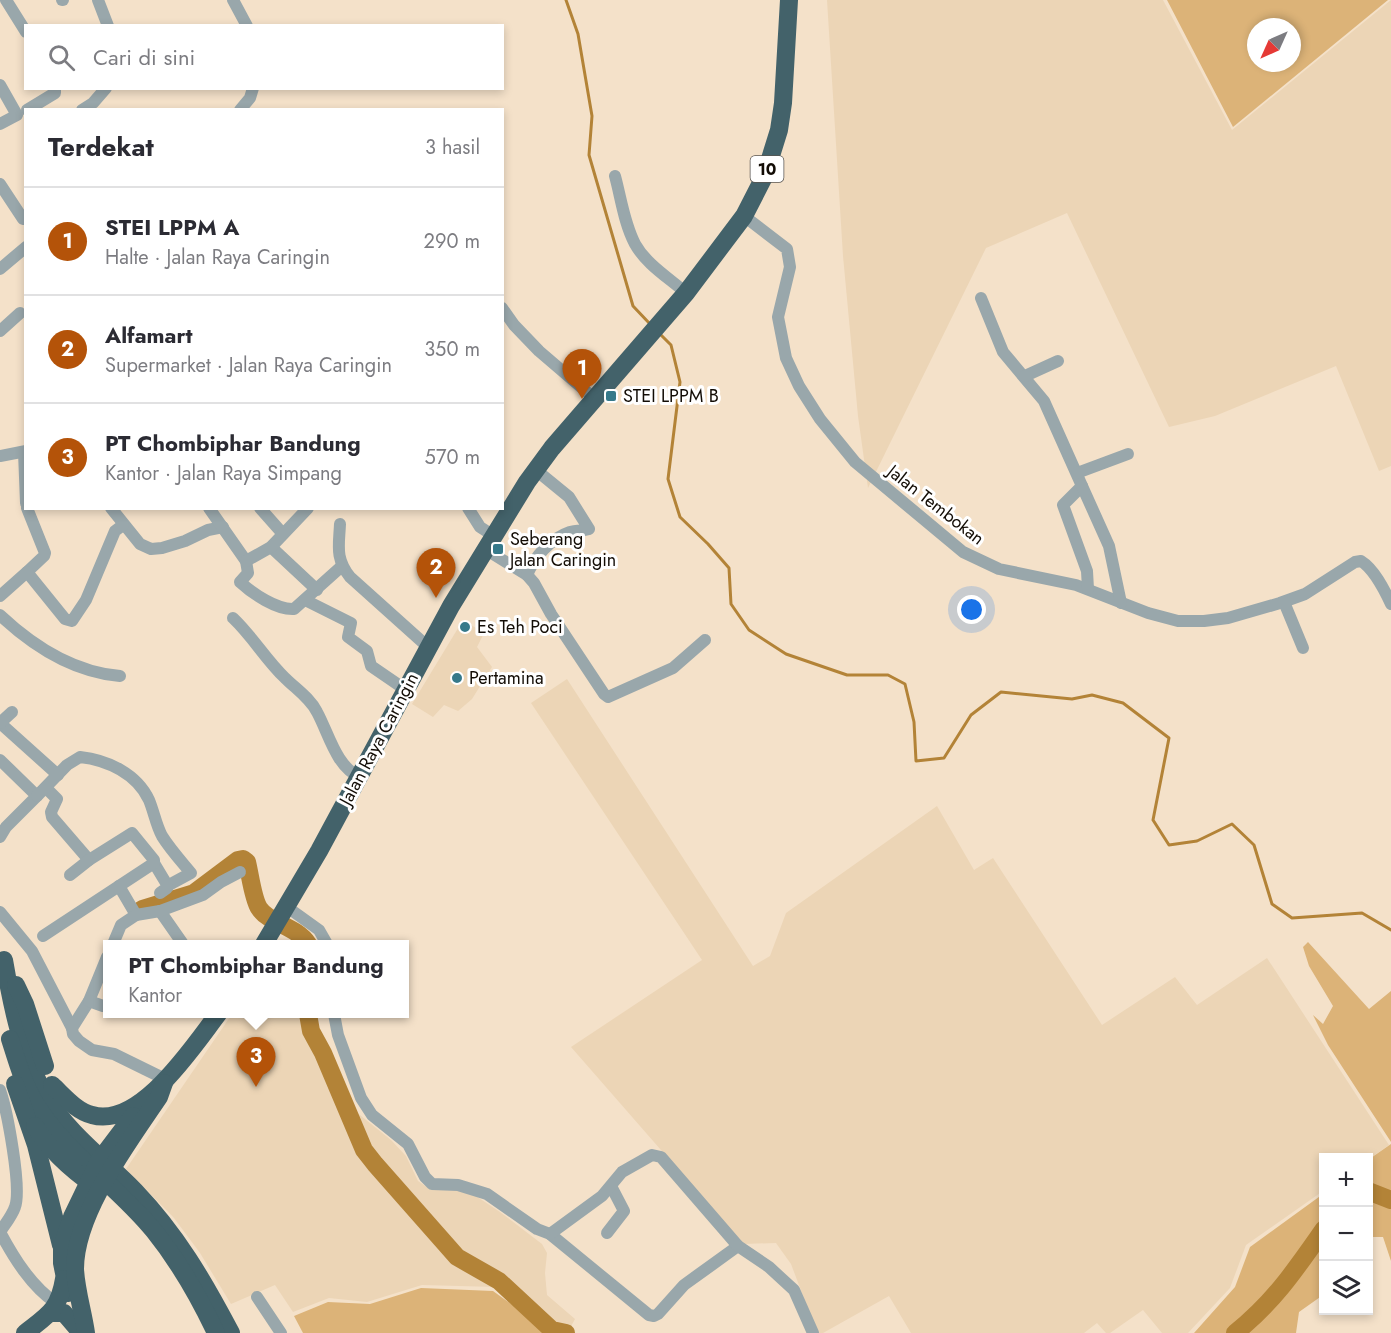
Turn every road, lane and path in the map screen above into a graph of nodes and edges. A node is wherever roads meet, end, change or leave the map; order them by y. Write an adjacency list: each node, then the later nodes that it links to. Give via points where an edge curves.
1 (6, 0): 7 (street)
2 (98, 0): 5 (street)
3 (232, 0): 6 (street)
4 (789, 0): 20 (highway, 10, via 779,130 765,175)
5 (107, 24)
6 (246, 24)
7 (24, 29)
8 (0, 87): 15 (street)
9 (55, 90): 12 (street)
10 (104, 90): 13 (street)
11 (253, 90): 14 (street)
12 (30, 108)
13 (85, 108)
14 (242, 108)
15 (23, 112): 16 (street)
16 (0, 124)
17 (615, 176): 24 (street, via 636,246)
18 (0, 184): 19 (street)
19 (4, 199): 21 (street)
20 (744, 216): 24 (highway, 10); 54 (street, Jalan Tembokan, via 787,249 790,267 778,317 786,358 820,419 855,462 972,557 999,569)
21 (24, 219)
22 (24, 249): 23 (street)
23 (0, 269)
24 (687, 293): 31 (highway, Jalan Raya Caringin / 10)
25 (981, 298): 30 (street, via 1004,352)
26 (504, 311): 31 (street, via 538,351)
27 (24, 314): 28 (street)
28 (0, 331)
29 (1058, 361): 30 (street)
30 (1025, 376): 36 (street, via 1044,401)
31 (595, 399): 35 (highway, Jalan Raya Caringin / 10)
32 (24, 451): 34 (street)
33 (1128, 454): 36 (street)
34 (0, 456)
35 (536, 470): 48 (highway, Jalan Raya Caringin / 10); 53 (street, via 569,497 589,529 556,539 533,561)
36 (1077, 473): 37 (street)
37 (1082, 486): 54 (street, via 1064,503 1063,509); 59 (street, via 1109,546)
38 (28, 510): 52 (street, via 45,553)
39 (114, 510): 45 (street)
40 (210, 510): 46 (street)
41 (262, 510): 47 (street)
42 (306, 510): 47 (street)
43 (469, 510): 48 (street)
44 (340, 524): 51 (street)
45 (123, 525): 46 (street, via 140,544 151,549); 52 (street, via 115,531 86,600 72,621 65,619)
46 (223, 527): 50 (street)
47 (283, 534): 49 (street)
48 (489, 543): 53 (street); 64 (highway, Jalan Raya Caringin / 10)
49 (271, 547): 50 (street); 55 (street)
50 (246, 561): 57 (street, via 248,573 240,582 250,591 291,610)
51 (342, 566): 55 (street); 64 (street)
52 (27, 572): 56 (street)
53 (526, 575): 63 (street, via 608,697 673,668)
54 (1088, 583): 59 (street, Jalan Tembokan)
55 (317, 590): 57 (street)
56 (2, 592)
57 (305, 600): 67 (street, via 351,623 348,637 367,651 371,666)
58 (1284, 602): 59 (street, Jalan Tembokan, via 1204,621 1178,621); 60 (street, Jalan Tembokan, via 1360,561 1384,589); 65 (street)
59 (1121, 603)
60 (1391, 604)
61 (0, 615): 66 (street, via 44,651 101,674)
62 (233, 618): 72 (street, via 284,678 308,699 345,767)
63 (705, 640)
64 (428, 647): 67 (highway, Jalan Raya Caringin / 10)
65 (1303, 648)
66 (120, 676)
67 (406, 690): 72 (highway, Jalan Raya Caringin / 10)
68 (12, 712): 69 (street)
69 (0, 723): 71 (street)
70 (0, 760): 73 (street)
71 (58, 775): 73 (street); 76 (street, via 83,757 111,765 136,781 144,790 161,835 191,873 164,890)
72 (360, 777): 80 (highway, Jalan Raya Caringin / 10)
73 (42, 792): 74 (street); 75 (street, via 57,799 52,817)
74 (0, 837)
75 (89, 860): 76 (street, via 132,833); 78 (street)
76 (154, 863): 79 (street)
77 (240, 872): 81 (street, via 203,895)
78 (70, 875)
79 (119, 886): 83 (street); 84 (street)
80 (286, 910): 85 (highway, Jalan Raya Caringin / 10); 88 (street, via 319,930)
81 (160, 911): 83 (street); 87 (street)
82 (0, 912): 96 (street, via 32,951)
83 (136, 915): 86 (street, via 121,925)
84 (43, 936)
85 (269, 937)
86 (115, 940)
87 (180, 940)
88 (324, 940)
89 (2, 957): 97 (highway); 98 (highway, via 25,1004)
90 (103, 969): 91 (street)
91 (89, 1001): 93 (street); 96 (street)
92 (0, 1006): 97 (highway)
93 (103, 1006)
94 (212, 1018): 99 (highway)
95 (335, 1018): 108 (street, via 361,1098 372,1115 408,1144 424,1177 432,1184 458,1185 486,1194)
96 (72, 1028): 99 (street, via 79,1041 92,1050 114,1054)
97 (9, 1035): 100 (highway); 113 (highway, via 61,1118 162,1220 191,1260)
98 (52, 1085): 101 (highway); 103 (highway, via 86,1138 80,1151)
99 (160, 1089): 101 (highway, via 125,1112 103,1117); 102 (highway)
100 (7, 1095): 103 (highway); 106 (street, via 16,1199 15,1208); 110 (highway, via 36,1145)
101 (77, 1108): 102 (highway)
102 (121, 1141): 104 (highway)
103 (57, 1153): 104 (highway)
104 (94, 1185): 110 (highway, via 72,1217); 115 (highway, via 76,1256)
105 (611, 1186): 107 (street, via 624,1210); 108 (street); 109 (street, via 622,1172 657,1154)
106 (0, 1232): 114 (street)
107 (607, 1233)
108 (550, 1234): 109 (street, via 654,1316 684,1285)
109 (738, 1246): 120 (street, via 794,1290)
110 (62, 1247): 111 (highway)
111 (64, 1278): 114 (highway); 115 (highway)
112 (257, 1297): 119 (street)
113 (210, 1306): 116 (highway); 118 (highway)
114 (54, 1308): 115 (highway); 117 (highway)
115 (80, 1331)
116 (236, 1331)
117 (25, 1333)
118 (216, 1333)
119 (281, 1333)
120 (813, 1333)

